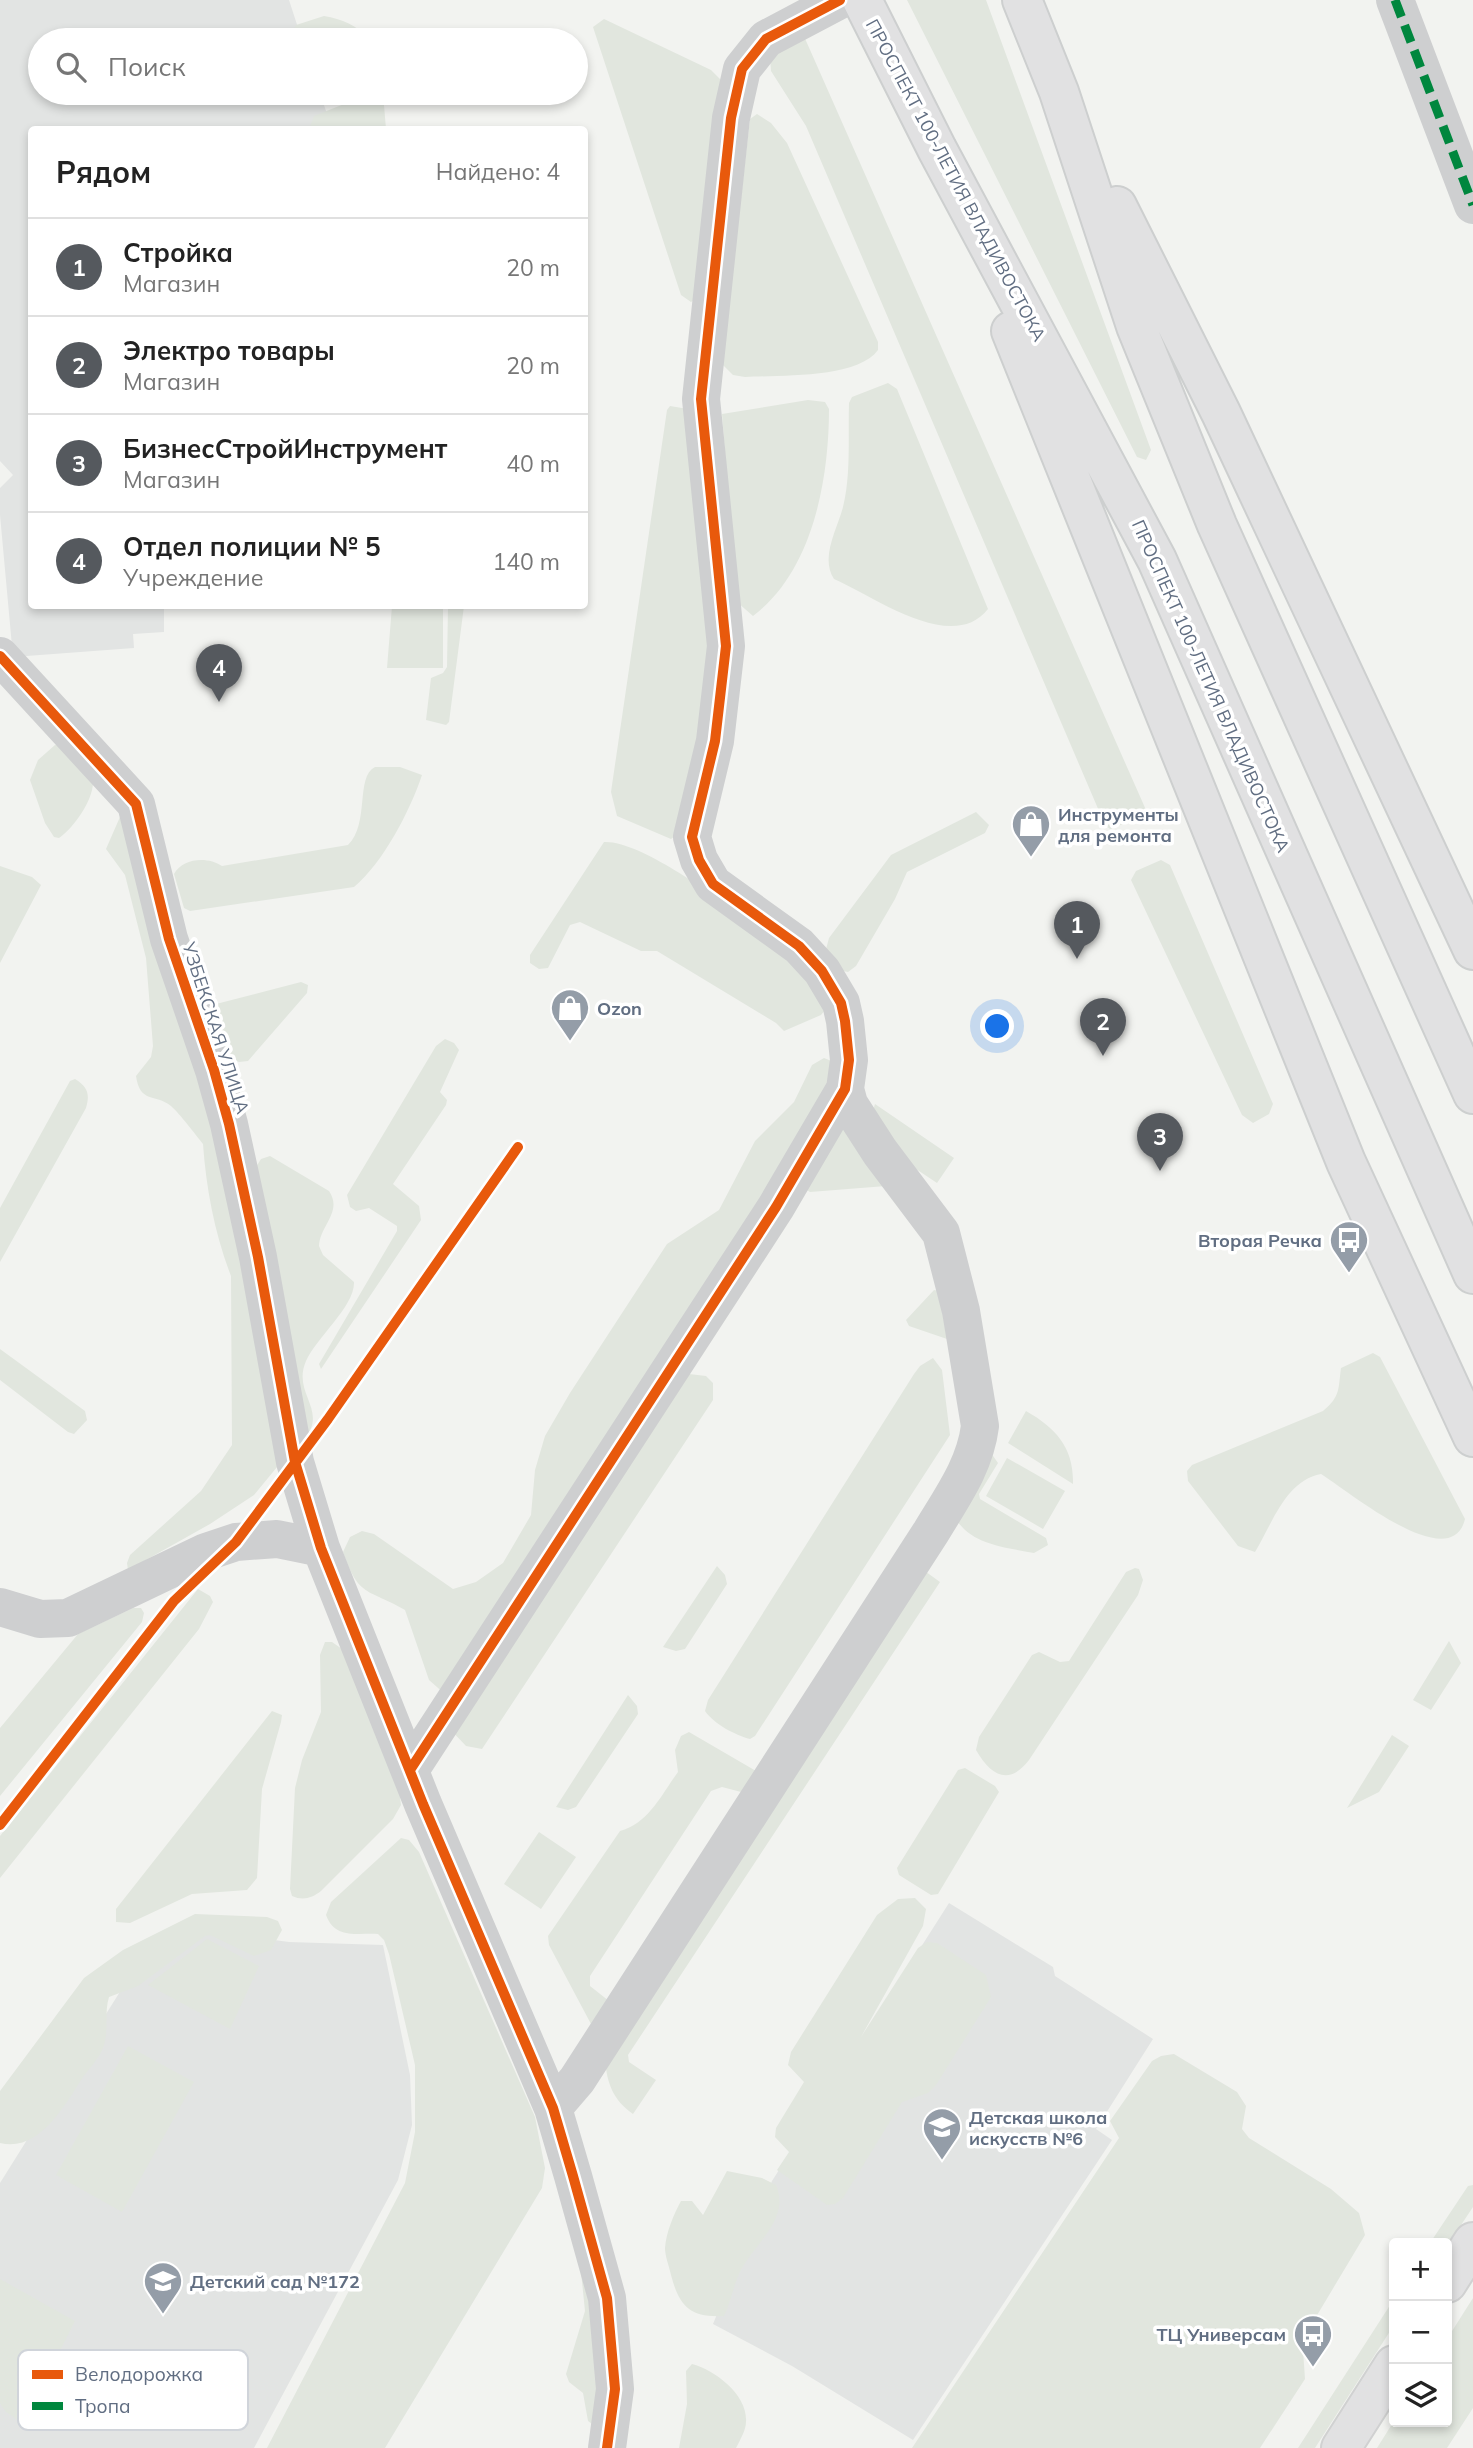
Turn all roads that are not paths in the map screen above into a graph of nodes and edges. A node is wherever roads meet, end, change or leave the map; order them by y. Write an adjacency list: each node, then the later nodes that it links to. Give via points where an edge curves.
1 (840, 0): 10 (street, via 766,39 742,69 732,118 701,399 726,646 715,741 692,836 713,884 799,946 822,971 844,1012 849,1060)
2 (862, 0): 6 (main road, ПРОСПЕКТ 100-ЛЕТИЯ ВЛАДИВОСТОКА)
3 (1022, 0): 5 (main road)
4 (1395, 0): 7 (street)
5 (1059, 92): 9 (main road, via 1222,413); 11 (main road, via 1136,326 1217,525)
6 (937, 149): 12 (main road, ПРОСПЕКТ 100-ЛЕТИЯ ВЛАДИВОСТОКА, via 1157,560); 13 (main road, via 1346,1162)
7 (1473, 205)
8 (0, 656): 14 (street, УЗБЕКСКАЯ УЛИЦА, via 136,804 169,939 229,1124 295,1462)
9 (1473, 950)
10 (845, 1089): 16 (street, via 776,1207); 17 (street, via 865,1130 941,1233 961,1311 981,1426 971,1466 584,2069)
11 (1473, 1094)
12 (1473, 1274)
13 (1471, 1429)
14 (321, 1548): 15 (street, via 277,1539 236,1542 68,1618 40,1619); 16 (street, УЗБЕКСКАЯ УЛИЦА)
15 (0, 1607)
16 (410, 1770): 17 (street, УЗБЕКСКАЯ УЛИЦА)
17 (553, 2108): 21 (street, УЗБЕКСКАЯ УЛИЦА, via 607,2298 615,2389)
18 (1473, 2242): 19 (main road)
19 (1452, 2275)
20 (1389, 2373): 22 (main road)
21 (607, 2448)
22 (1341, 2448)

